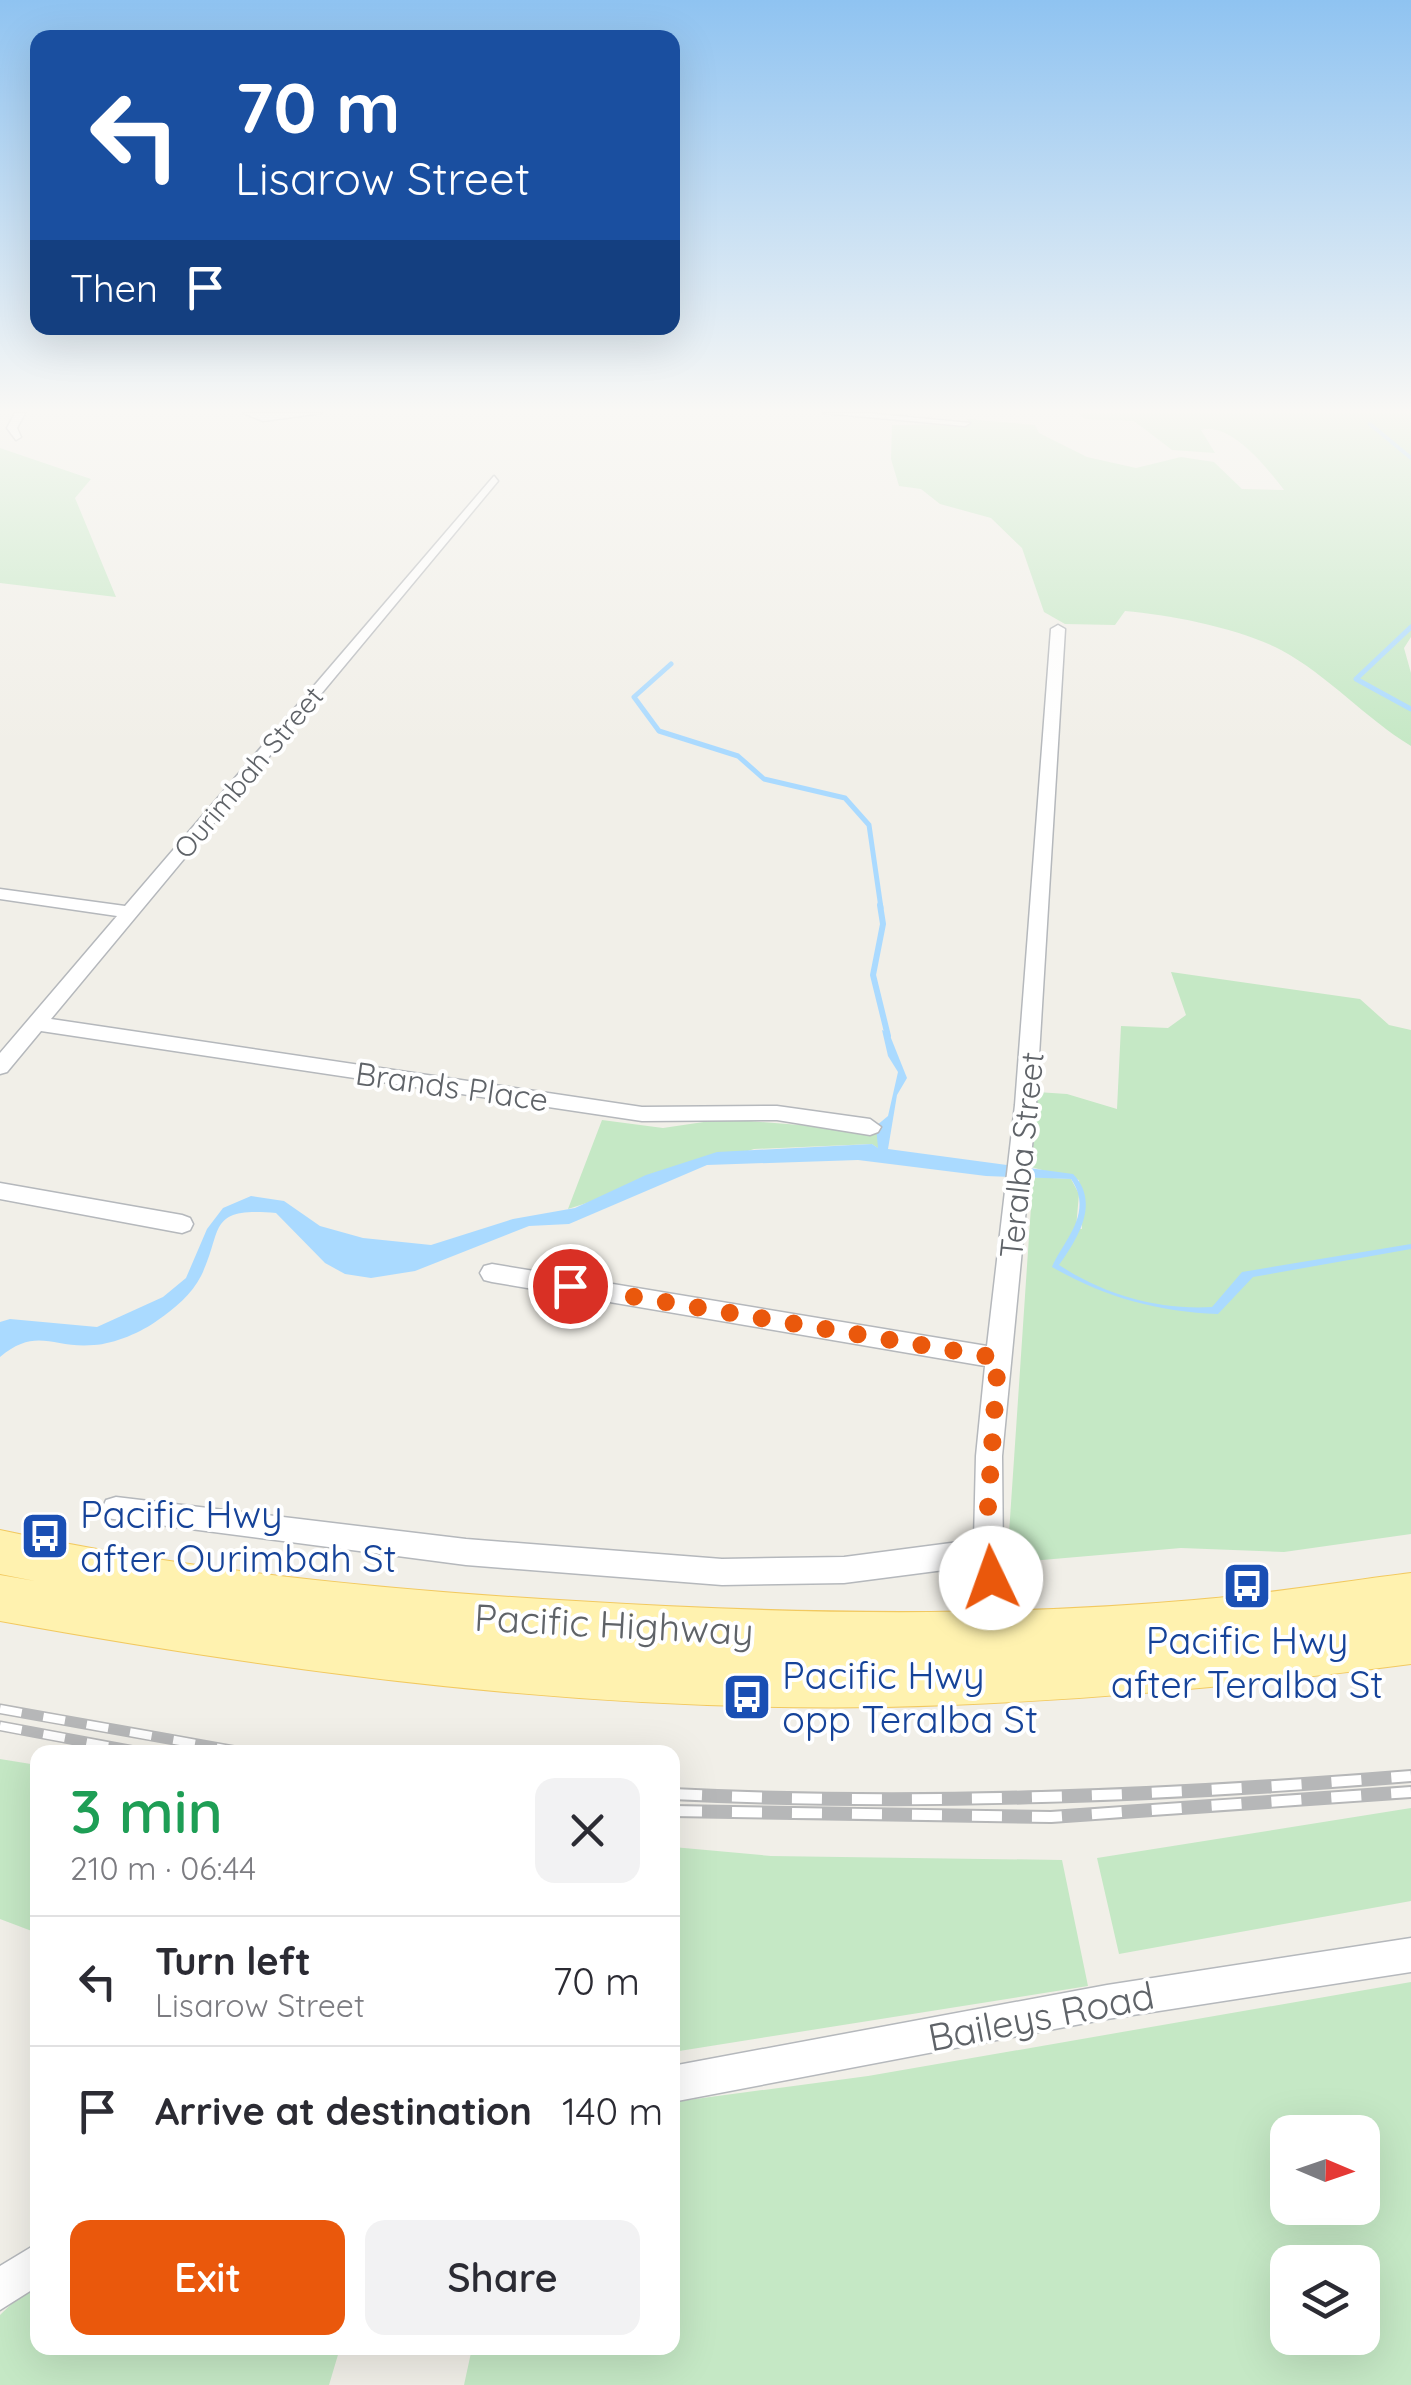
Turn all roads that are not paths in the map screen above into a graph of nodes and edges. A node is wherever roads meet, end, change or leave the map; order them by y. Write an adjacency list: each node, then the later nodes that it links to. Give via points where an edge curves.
1 (455, 524): 4 (street, Ourimbah Street)
2 (1058, 630): 11 (street, Teralba Street, via 1040,952)
3 (0, 894): 4 (street)
4 (130, 912): 5 (street, Ourimbah Street)
5 (36, 1024): 6 (street, Ourimbah Street); 7 (street, Brands Place, via 642,1114 776,1113)
6 (0, 1067)
7 (870, 1127)
8 (0, 1190): 9 (street)
9 (182, 1224)
10 (492, 1273): 11 (street)
11 (998, 1358): 13 (street, Teralba Street)
12 (116, 1509): 13 (street, Pacific Highway, via 466,1552 722,1572 844,1570)
13 (988, 1551): 18 (street, Teralba Street)
14 (0, 1552): 18 (main road, Pacific Highway, via 106,1576 338,1606 574,1626 798,1634)
15 (1411, 1596): 18 (main road, Pacific Highway, via 1167,1626)
16 (0, 1598): 18 (main road, Pacific Highway, via 192,1634 511,1670 657,1678)
17 (1411, 1640): 18 (main road, Pacific Highway, via 1339,1651)
18 (1003, 1655)
19 (1411, 1955): 20 (street, Baileys Road, via 1108,2002)
20 (680, 2082)
21 (30, 2268): 22 (street)
22 (0, 2290)

